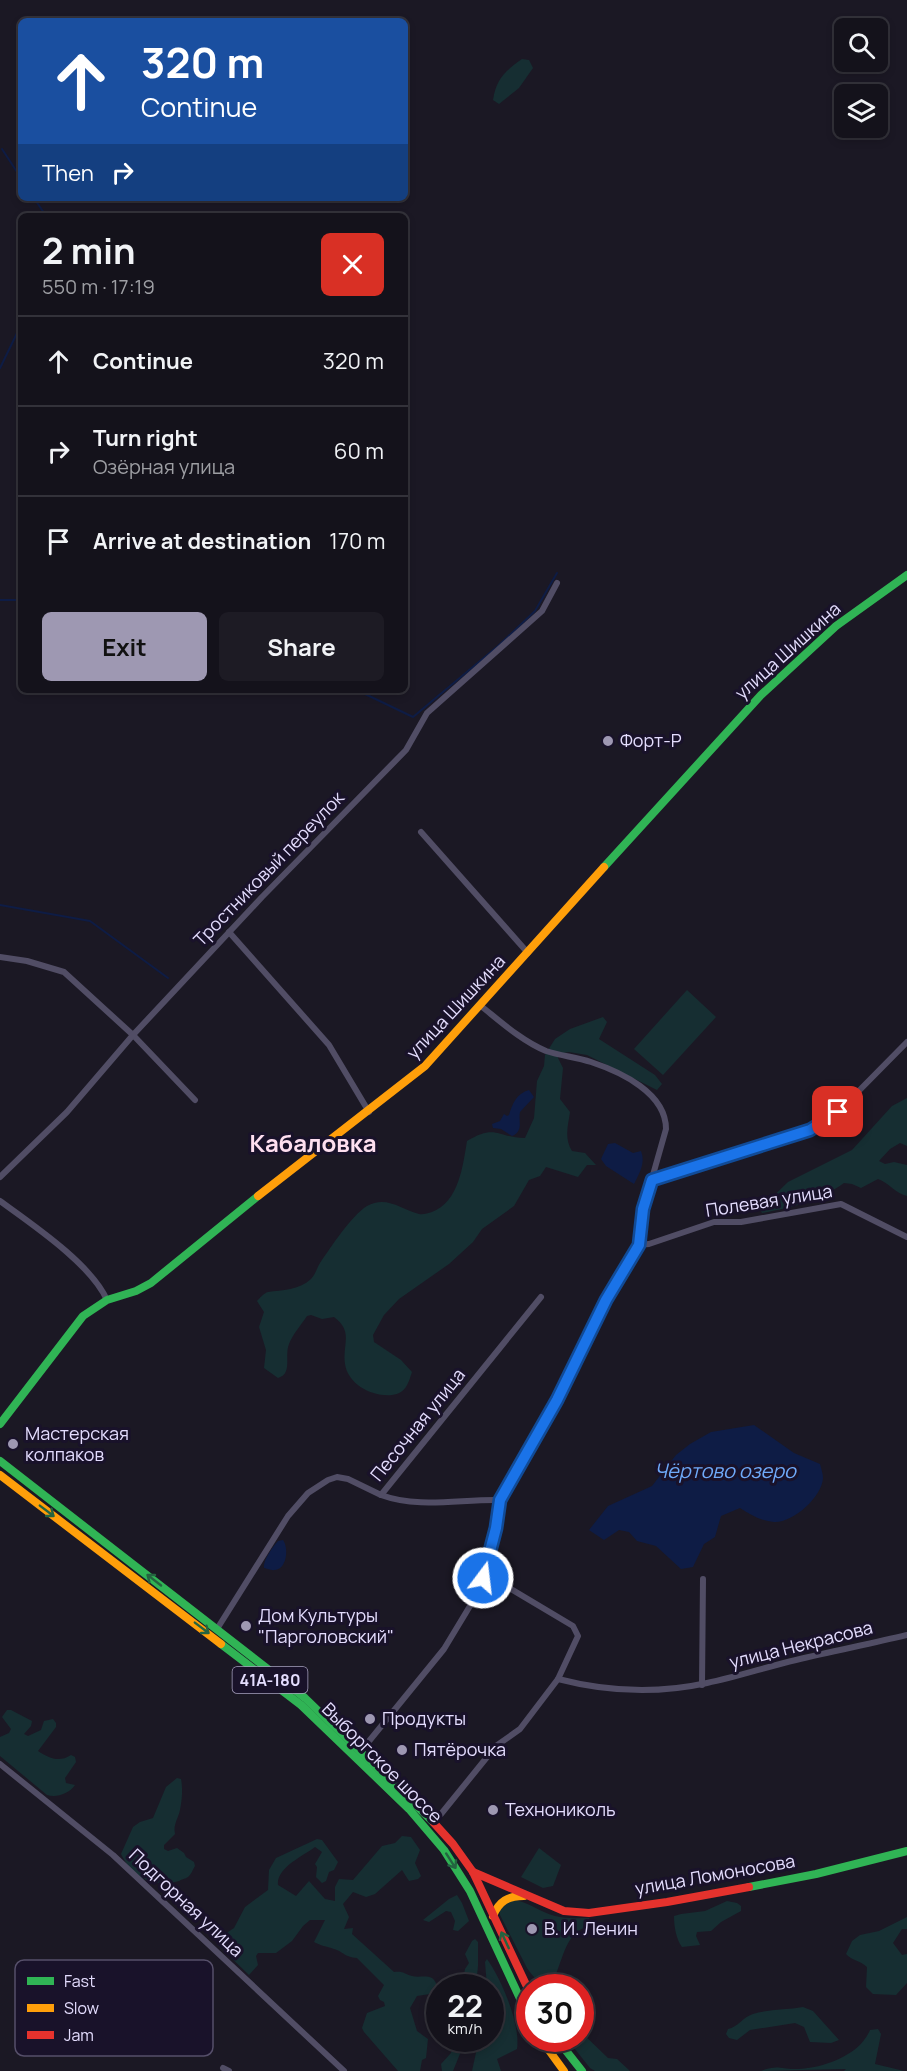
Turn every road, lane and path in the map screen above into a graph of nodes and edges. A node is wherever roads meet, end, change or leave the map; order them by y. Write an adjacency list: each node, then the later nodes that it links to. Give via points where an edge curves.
1 (907, 575): 5 (street, улица Шишкина, via 836,626 761,695)
2 (557, 583): 4 (street, Тростниковый переулок, via 543,611 428,712 406,750)
3 (421, 832): 5 (street)
4 (229, 932): 8 (street, Тростниковый переулок); 11 (street, via 328,1045)
5 (528, 953): 7 (street, улица Шишкина)
6 (0, 957): 8 (street, via 64,972)
7 (481, 1006): 11 (street, улица Шишкина, via 425,1066); 13 (street, via 545,1050 613,1070 658,1102 666,1117 666,1129)
8 (133, 1035): 10 (street); 12 (street, Тростниковый переулок, via 67,1112)
9 (907, 1042): 13 (street, via 838,1112 810,1130)
10 (195, 1100)
11 (369, 1112): 18 (street, улица Шишкина, via 151,1283)
12 (0, 1177)
13 (652, 1180): 16 (street, via 643,1209)
14 (0, 1201): 18 (street, via 90,1273)
15 (907, 1237): 16 (street, Полевая улица, via 841,1204 741,1222 714,1222)
16 (639, 1245): 23 (street)
17 (540, 1297): 22 (street, Песочная улица)
18 (107, 1300): 19 (street, улица Шишкина, via 83,1316 70,1331)
19 (0, 1424)
20 (0, 1461): 26 (street, Выборгское шоссе / 41А-180, one-way to 20)
21 (0, 1475): 38 (street, Выборгское шоссе / 41А-180, one-way to 38, via 301,1705 409,1809 459,1872)
22 (381, 1495): 23 (street, via 414,1502); 26 (street, Песочная улица, via 337,1477 308,1493 288,1516)
23 (500, 1500): 24 (street)
24 (484, 1573): 28 (street, via 573,1626 578,1636); 30 (street, via 473,1601 444,1649)
25 (703, 1579): 29 (street, улица Некрасова)
26 (217, 1629): 30 (street, Выборгское шоссе / 41А-180, via 305,1698)
27 (907, 1635): 29 (street, улица Некрасова)
28 (558, 1679): 29 (street, улица Некрасова, via 633,1691); 32 (street, via 520,1729 496,1746)
29 (702, 1684)
30 (361, 1751): 32 (street, Выборгское шоссе / 41А-180)
31 (0, 1764): 41 (street, Подгорная улица, via 113,1855)
32 (433, 1821): 34 (street, Выборгское шоссе / 41А-180)
33 (907, 1851): 35 (street, улица Ломоносова, via 816,1874 612,1911 564,1911)
34 (473, 1872): 35 (street, улица Ломоносова); 36 (street, Выборгское шоссе / 41А-180)
35 (530, 1897): 36 (street, via 505,1898)
36 (493, 1916): 37 (street, Выборгское шоссе / 41А-180, one-way to 36)
37 (521, 1974)
38 (516, 1990)
39 (550, 2052): 42 (street)
40 (567, 2052): 43 (street)
41 (344, 2071)
42 (564, 2071)
43 (582, 2071)

